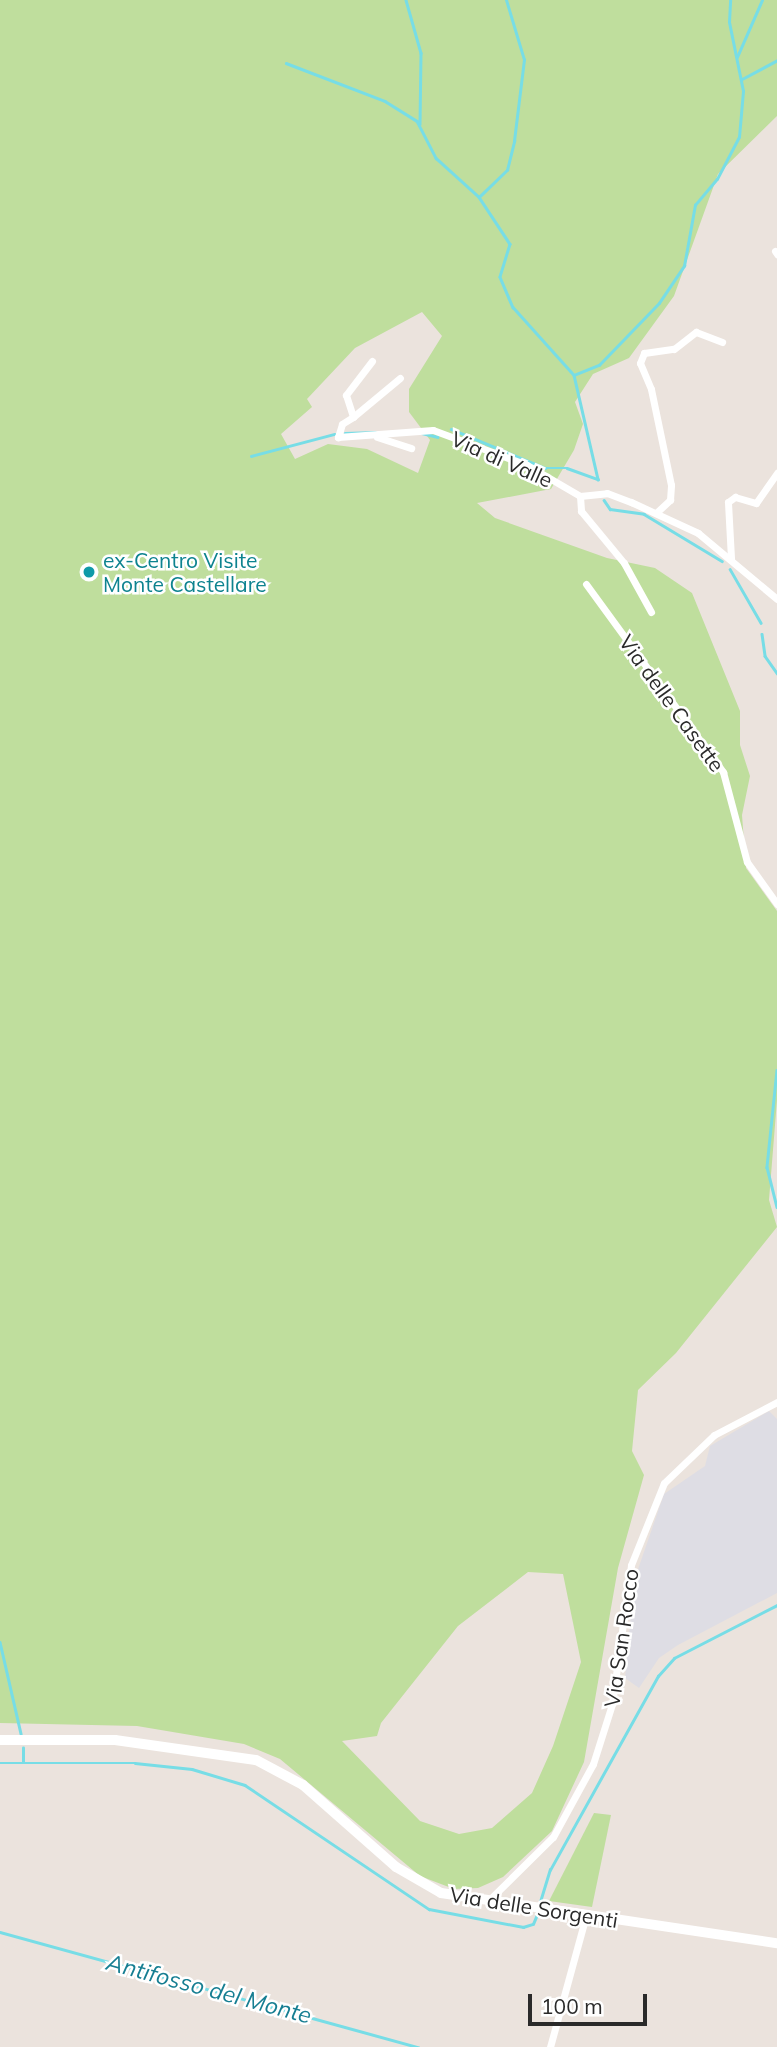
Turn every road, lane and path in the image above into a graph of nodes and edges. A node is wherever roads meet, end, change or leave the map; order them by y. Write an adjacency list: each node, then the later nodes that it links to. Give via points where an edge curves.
1 (722, 342): 9 (street, via 696,332 674,349 643,354 640,363 651,388 671,485 670,500)
2 (372, 361): 4 (street, via 346,395)
3 (400, 378): 4 (street)
4 (353, 417): 5 (street, Via di Valle, via 342,424 338,437)
5 (376, 437): 6 (street); 8 (street, Via di Valle, via 433,430 527,465)
6 (411, 448)
7 (777, 473): 10 (street, via 757,503 735,497 728,502)
8 (580, 496): 9 (street, via 607,493); 13 (street, Via delle Casette, via 581,511 624,563)
9 (657, 512): 10 (street, via 698,533)
10 (732, 558): 12 (street)
11 (586, 584): 14 (street, Via delle Casette, via 723,772 747,862)
12 (777, 599)
13 (651, 612)
14 (777, 904)
15 (777, 1402): 17 (street, Via San Rocco, via 715,1435 664,1483 631,1564 612,1704 593,1764 553,1837)
16 (0, 1740): 17 (main road, Via delle Sorgenti, via 115,1740 260,1762 303,1785 416,1881 441,1893)
17 (488, 1901): 18 (main road, Via delle Sorgenti)
18 (586, 1915): 19 (main road, Via delle Sorgenti); 20 (street)
19 (777, 1942)
20 (550, 2047)

